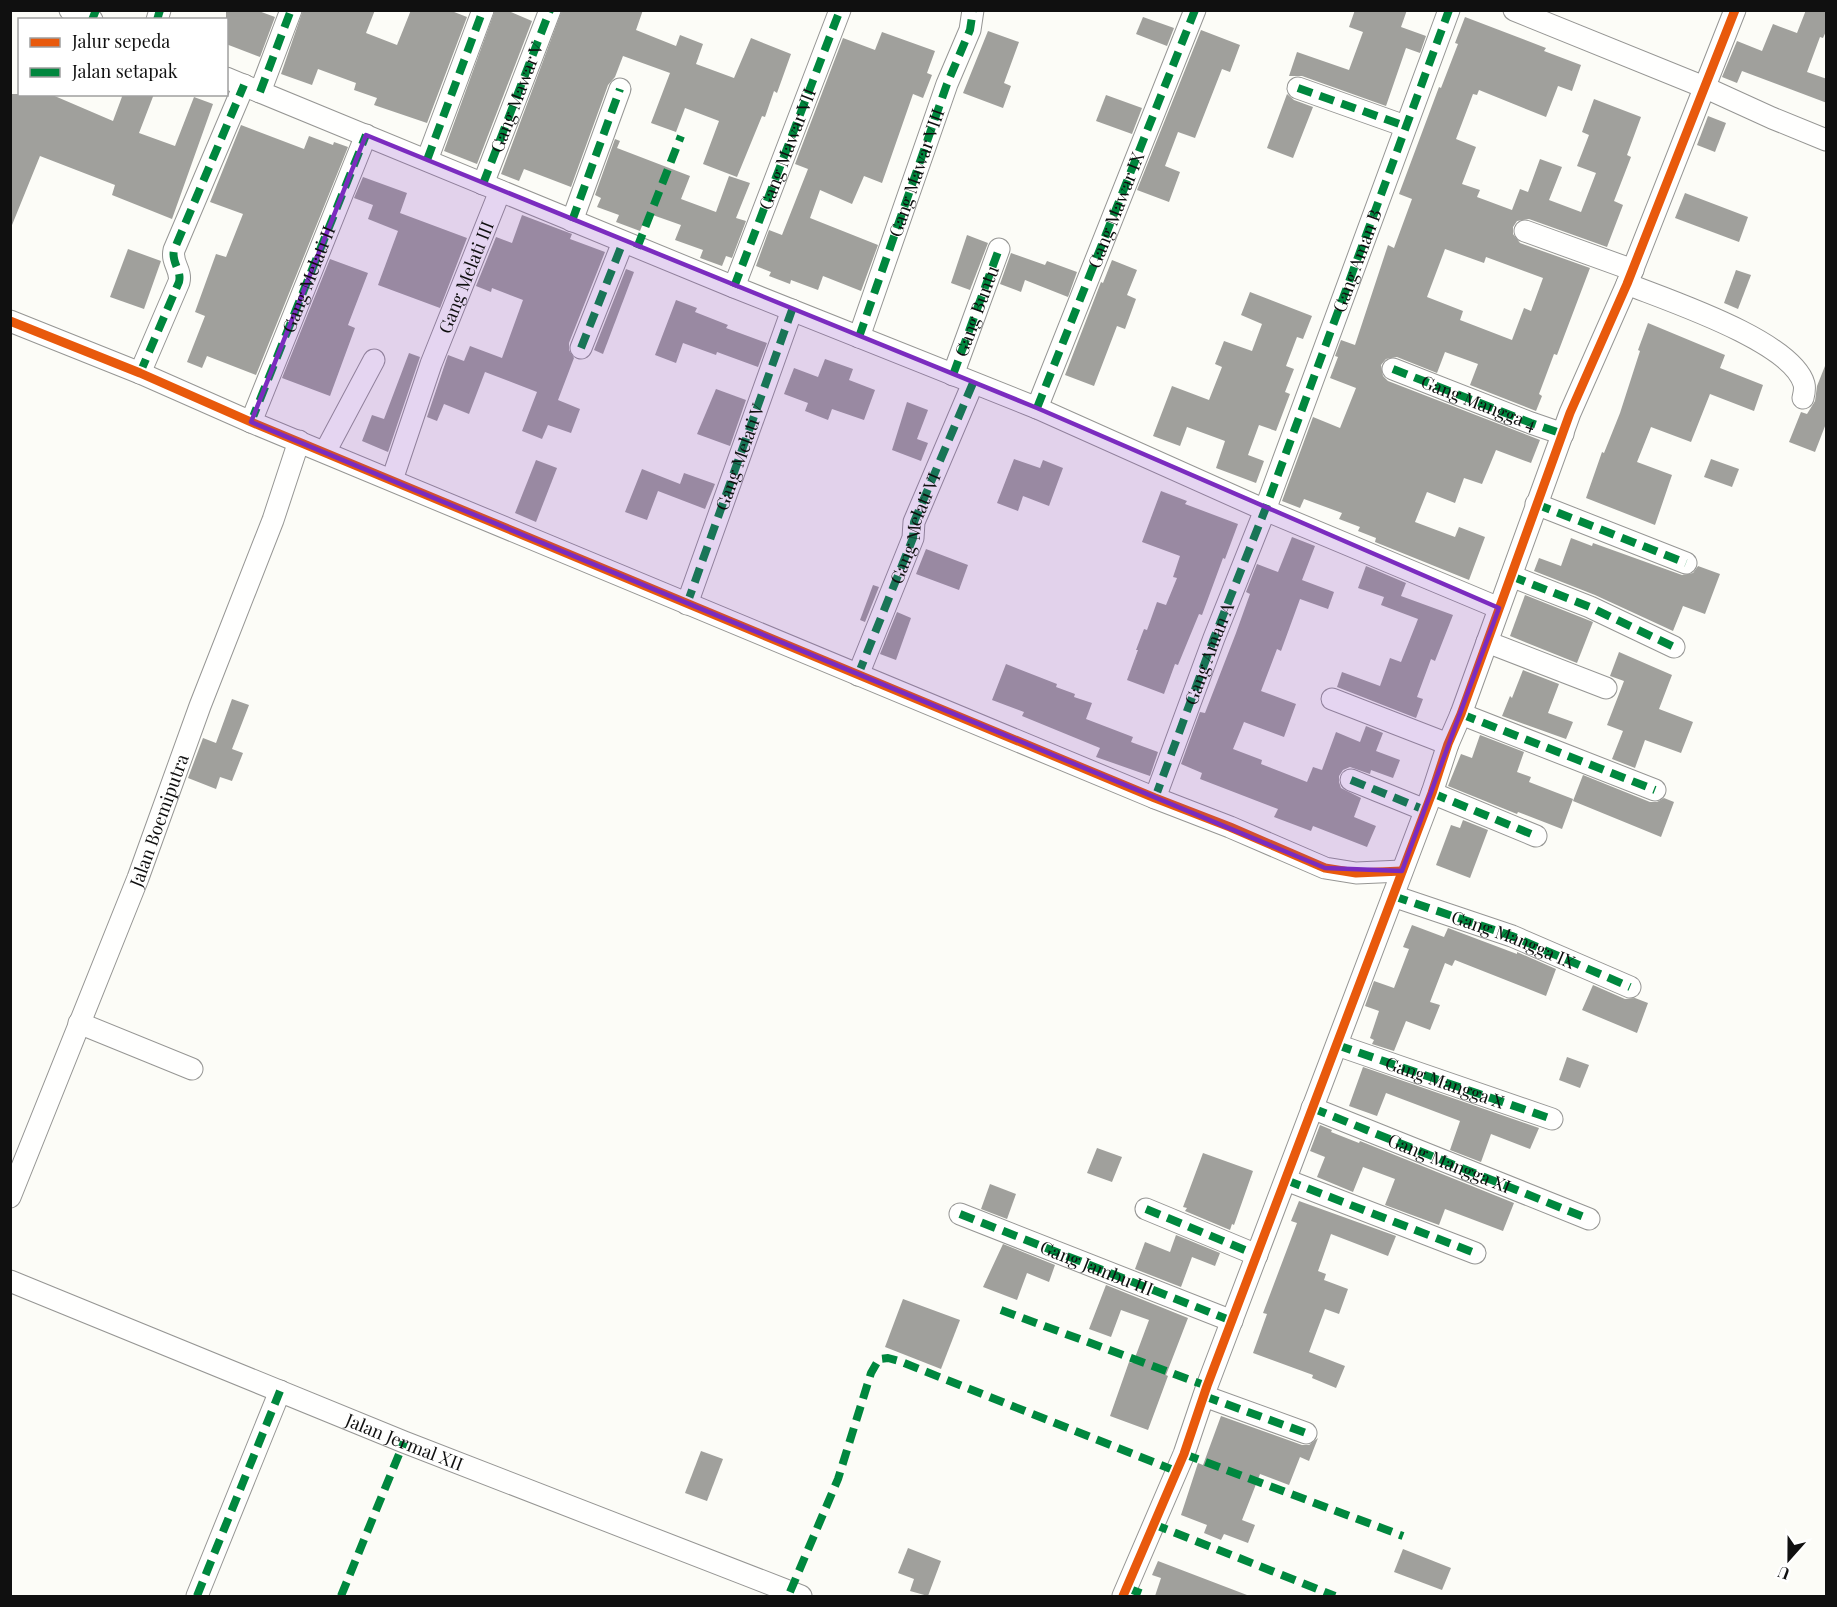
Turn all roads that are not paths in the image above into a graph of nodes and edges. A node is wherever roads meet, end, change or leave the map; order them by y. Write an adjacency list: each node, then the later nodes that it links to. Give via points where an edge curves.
1 (69, 10): 11 (street)
2 (291, 10): 12 (street)
3 (483, 10): 19 (street)
4 (550, 10): 20 (street, Gang Mawar V)
5 (840, 10): 26 (street, Gang Mawar VII)
6 (973, 10): 29 (street, Gang Mawar VIII, via 970,30 947,84)
7 (1195, 10): 37 (street, Gang Mawar IX)
8 (1449, 10): 16 (street, Gang Aman B)
9 (1514, 10): 13 (street)
10 (1735, 10): 13 (street)
11 (87, 18)
12 (244, 85): 17 (street); 33 (street, via 174,250 173,262 180,282)
13 (1704, 87): 18 (street); 25 (street)
14 (1298, 88): 16 (street)
15 (620, 89): 21 (street)
16 (1405, 126): 44 (street, Gang Aman B)
17 (366, 135): 19 (street); 38 (street, Gang Melati II)
18 (1827, 140)
19 (427, 160): 20 (street)
20 (492, 188): 21 (street); 42 (street, Gang Melati III)
21 (572, 221): 23 (street)
22 (1525, 231): 25 (street)
23 (623, 242): 26 (street); 30 (street)
24 (999, 249): 34 (street, Gang Buntu)
25 (1630, 277): 36 (street, via 1772,348 1793,366 1805,385); 39 (street)
26 (734, 287): 27 (street)
27 (792, 310): 29 (street); 47 (street, Gang Melati V)
28 (10, 321): 33 (street)
29 (859, 336): 34 (street)
30 (581, 348)
31 (374, 360): 41 (street)
32 (1394, 369): 39 (street, Gang Mangga 4)
33 (140, 373): 38 (street)
34 (953, 375): 35 (street)
35 (974, 383): 37 (street); 51 (street, Gang Melati VI, via 914,522 913,538)
36 (1803, 398)
37 (1037, 408): 44 (street)
38 (251, 422): 40 (street)
39 (1563, 434): 43 (street)
40 (298, 441): 41 (street); 64 (street, Jalan Boemiputra, via 273,520)
41 (325, 452): 42 (street)
42 (392, 480): 47 (street)
43 (1536, 504): 45 (street); 46 (street)
44 (1266, 510): 48 (street); 58 (street, Gang Aman A)
45 (1686, 563)
46 (1511, 576): 48 (street); 50 (street, via 1566,596)
47 (687, 604): 51 (street)
48 (1499, 608): 49 (street)
49 (1487, 642): 52 (street); 54 (street)
50 (1674, 646)
51 (858, 675): 58 (street)
52 (1606, 687)
53 (1332, 699): 55 (street)
54 (1461, 714): 55 (street); 57 (street)
55 (1448, 744): 59 (street)
56 (1351, 780): 59 (street)
57 (1655, 790)
58 (1155, 798): 61 (street, via 1325,868 1356,873)
59 (1429, 801): 60 (street); 61 (street)
60 (1536, 836)
61 (1402, 871): 62 (street)
62 (1394, 896): 63 (street, Gang Mangga IX, via 1512,936); 65 (street)
63 (1630, 987)
64 (80, 1023): 66 (street); 70 (street, Jalan Boemiputra)
65 (1337, 1045): 67 (street); 68 (street, Gang Mangga X)
66 (192, 1069)
67 (1312, 1108): 69 (street); 73 (street, Gang Mangga XI)
68 (1552, 1119)
69 (1286, 1180): 74 (street); 75 (street)
70 (10, 1197)
71 (1146, 1209): 75 (street)
72 (960, 1214): 77 (street, Gang Jambu III)
73 (1589, 1220)
74 (1476, 1252)
75 (1257, 1255): 77 (street)
76 (10, 1281): 78 (street, Jalan Jermal XII)
77 (1232, 1321): 79 (street)
78 (280, 1391): 81 (street); 82 (street, Jalan Jermal XII)
79 (1204, 1396): 80 (street); 83 (street, via 1184,1454)
80 (1306, 1433)
81 (197, 1596)
82 (801, 1596)
83 (1123, 1596)

